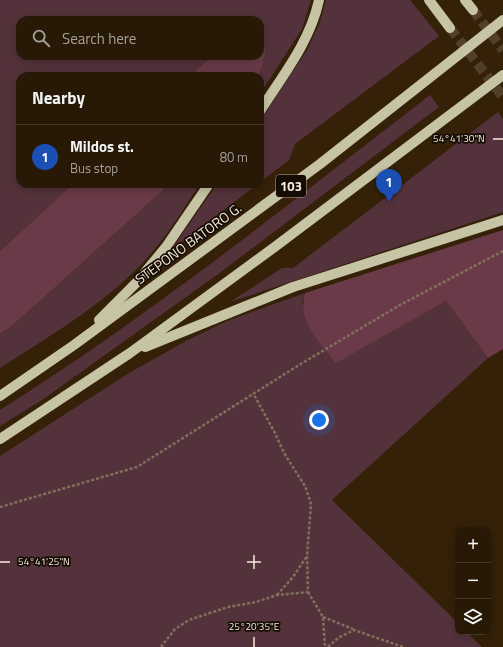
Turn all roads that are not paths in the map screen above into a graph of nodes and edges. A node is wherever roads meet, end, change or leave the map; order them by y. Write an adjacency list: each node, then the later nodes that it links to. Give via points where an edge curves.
1 (319, 0): 8 (main road, via 308,36)
2 (429, 0): 6 (main road)
3 (465, 0): 4 (main road)
4 (473, 10)
5 (503, 20): 11 (main road, STEPONO BATORO G. / 103, via 320,164)
6 (450, 28)
7 (503, 75): 12 (main road)
8 (264, 105)
9 (206, 188): 11 (main road, via 166,246 137,282)
10 (503, 220): 12 (main road, via 293,287)
11 (74, 345): 13 (main road, STEPONO BATORO G. / 103)
12 (130, 353): 14 (main road)
13 (0, 396)
14 (0, 438)

